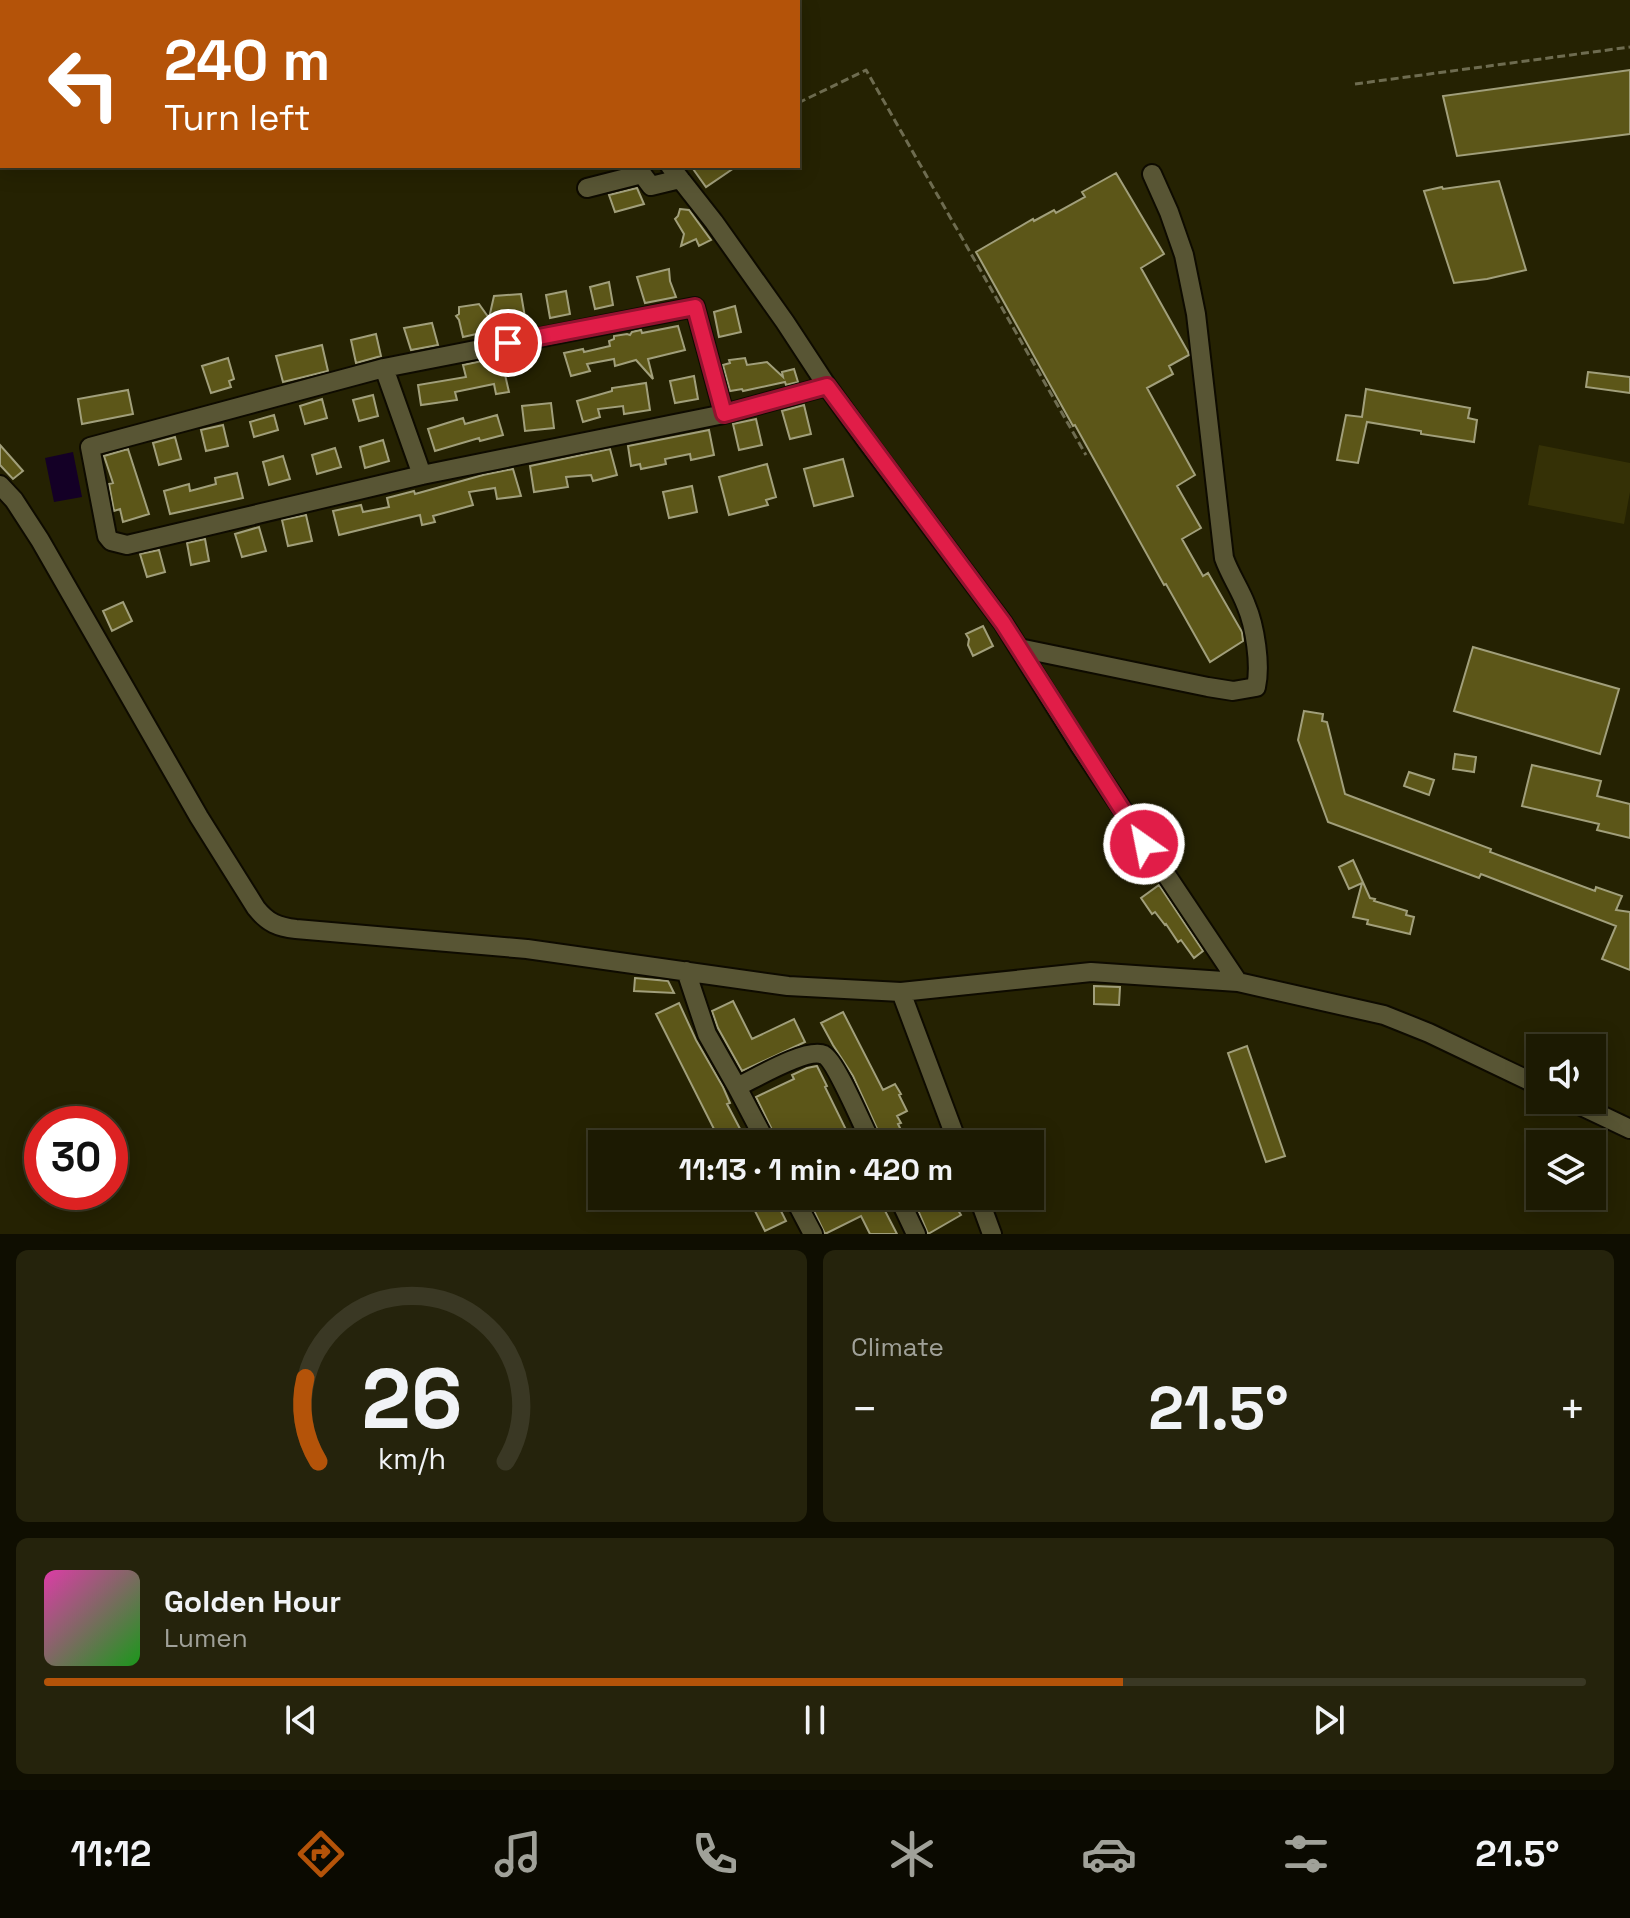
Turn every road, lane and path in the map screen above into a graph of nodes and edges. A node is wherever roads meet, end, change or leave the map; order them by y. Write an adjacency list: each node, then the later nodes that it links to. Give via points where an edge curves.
1 (1630, 47): 2 (path)
2 (1355, 84)
3 (800, 102): 10 (path, via 866,70)
4 (675, 173): 6 (street, via 651,186 642,174); 8 (street)
5 (1152, 174): 13 (street, via 1184,255 1196,314 1224,558 1247,607 1258,655 1256,687 1208,687)
6 (587, 188)
7 (384, 368): 9 (street, via 695,307); 11 (street); 11 (street, via 90,447 107,536 127,545)
8 (827, 386): 9 (street); 13 (street)
9 (724, 414): 11 (street)
10 (1086, 455)
11 (422, 475)
12 (0, 485): 14 (street, via 40,540 199,817 264,918 283,928 527,949)
13 (1019, 648): 15 (street)
14 (686, 971): 16 (street, via 788,986); 18 (street, via 707,1034)
15 (1238, 982): 16 (street, via 1091,972); 17 (street, via 1384,1015)
16 (901, 992): 23 (street)
17 (1526, 1079)
18 (737, 1087): 21 (street); 22 (street, via 802,1056 825,1055)
19 (1598, 1114): 20 (street)
20 (1630, 1129)
21 (760, 1130)
22 (865, 1130)
23 (953, 1130)
24 (800, 1210): 27 (street)
25 (905, 1210): 28 (street)
26 (983, 1210): 29 (street)
27 (813, 1234)
28 (916, 1234)
29 (992, 1234)

